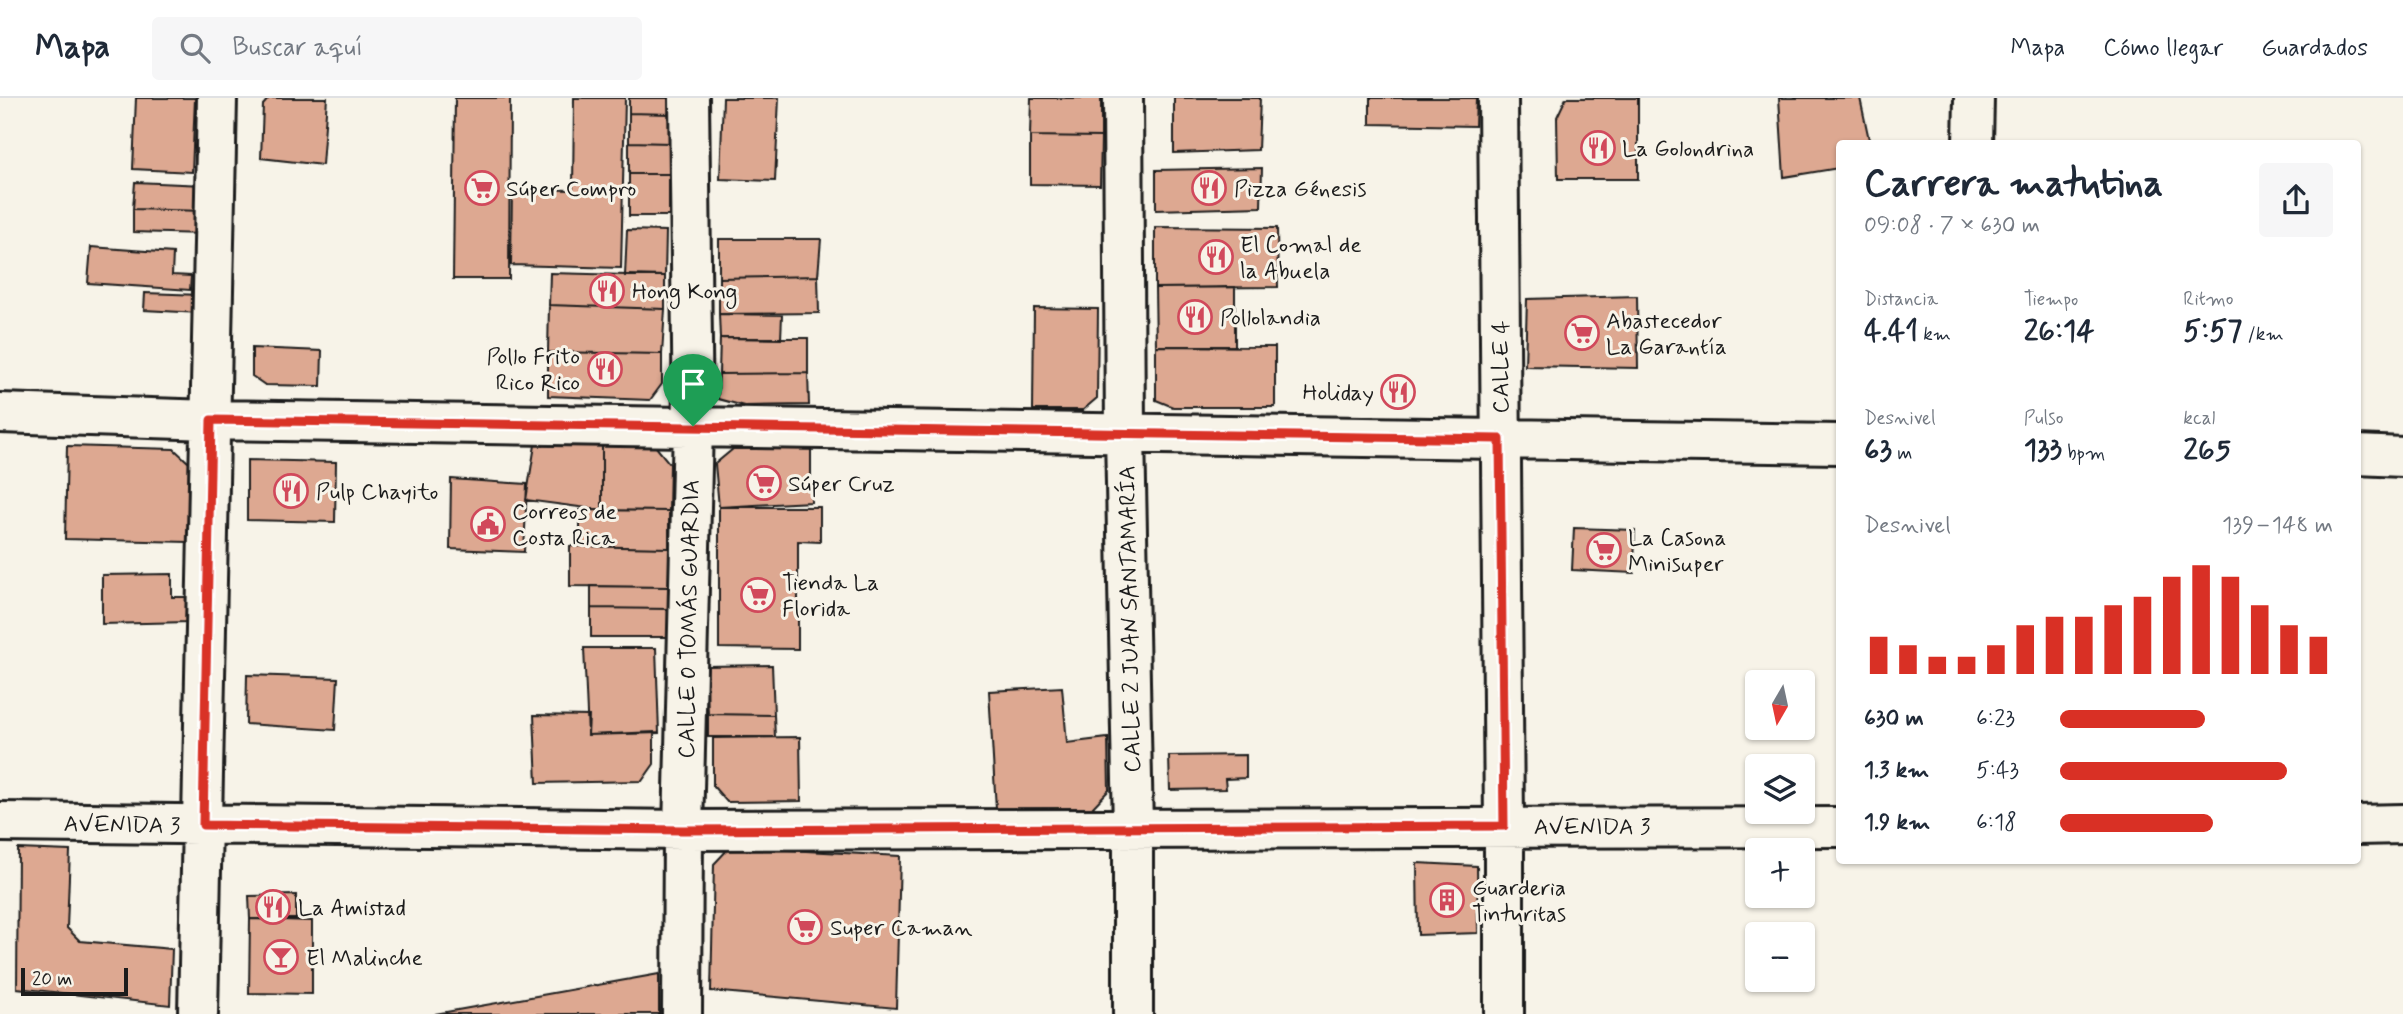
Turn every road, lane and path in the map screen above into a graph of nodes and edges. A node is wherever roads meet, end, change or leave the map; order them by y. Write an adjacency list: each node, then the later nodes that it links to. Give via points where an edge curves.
1 (217, 98): 8 (street)
2 (689, 98): 9 (street, CALLE 0 TOMÁS GUARDIA)
3 (1124, 98): 10 (street, CALLE 2 JUAN SANTAMARÍA)
4 (1498, 98): 11 (street, CALLE 4)
5 (1974, 98): 6 (street)
6 (1973, 140)
7 (0, 413): 8 (street)
8 (211, 420): 9 (street); 17 (street)
9 (693, 426): 10 (street); 22 (street, CALLE 0 TOMÁS GUARDIA)
10 (1125, 434): 11 (street); 21 (street, CALLE 2 JUAN SANTAMARÍA)
11 (1500, 439): 12 (street); 19 (street, CALLE 4)
12 (1836, 444)
13 (2361, 455): 14 (street)
14 (2403, 457)
15 (0, 822): 17 (street, AVENIDA 3)
16 (2403, 824): 18 (street)
17 (203, 825): 22 (street, AVENIDA 3); 23 (street)
18 (2361, 825)
19 (1504, 826): 20 (street, AVENIDA 3); 21 (street, AVENIDA 3); 26 (street, CALLE 4)
20 (1836, 827)
21 (1133, 829): 22 (street, AVENIDA 3); 25 (street, CALLE 2 JUAN SANTAMARÍA)
22 (683, 830): 24 (street, CALLE 0 TOMÁS GUARDIA)
23 (198, 1014)
24 (682, 1014)
25 (1133, 1014)
26 (1504, 1014)

